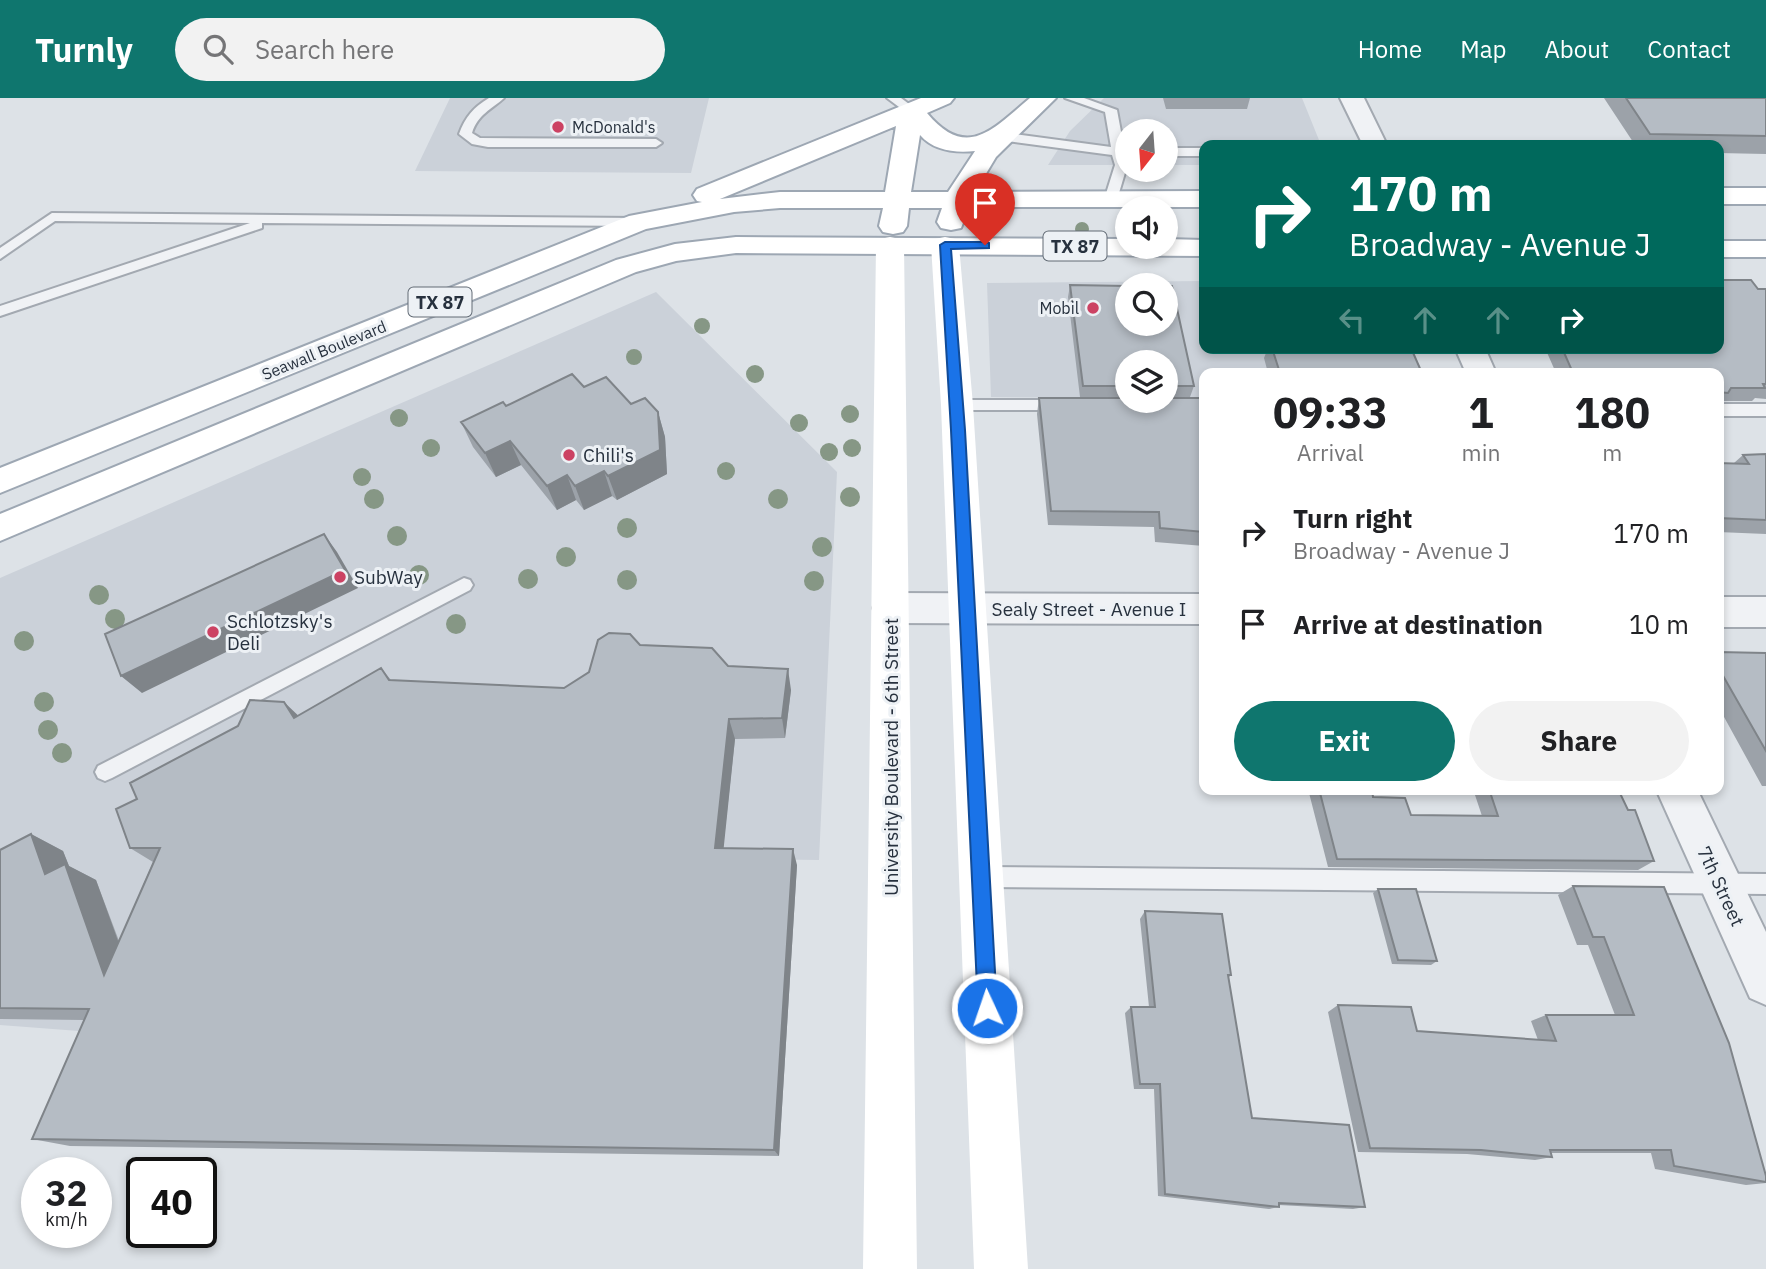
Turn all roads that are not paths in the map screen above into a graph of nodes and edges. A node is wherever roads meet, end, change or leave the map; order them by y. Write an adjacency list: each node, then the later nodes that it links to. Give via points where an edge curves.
1 (498, 98): 10 (lane, via 471,118 469,137 488,143)
2 (942, 98): 6 (main road)
3 (1044, 98): 8 (main road)
4 (1071, 98): 7 (lane, via 1111,110)
5 (1353, 98): 9 (street)
6 (902, 104): 8 (main road, via 943,140 971,145); 20 (main road); 24 (main road)
7 (1115, 124)
8 (1000, 136): 12 (lane); 21 (main road, via 975,165)
9 (1373, 140)
10 (592, 143): 11 (lane); 13 (lane)
11 (656, 144)
12 (1115, 151)
13 (605, 152)
14 (1178, 152): 15 (lane)
15 (1199, 152)
16 (1116, 182): 22 (lane)
17 (1724, 197): 18 (main road)
18 (1766, 197)
19 (1199, 199): 22 (main road, TX 87)
20 (898, 200): 21 (main road, TX 87); 24 (main road, Seawall Boulevard / TX 87, via 780,200); 25 (main road)
21 (956, 200): 22 (main road, TX 87); 26 (main road)
22 (1111, 200)
23 (272, 220): 24 (lane); 30 (lane, via 52,217); 31 (lane)
24 (639, 222): 36 (main road, Seawall Boulevard / TX 87)
25 (890, 245): 26 (main road, Seawall Boulevard / TX 87); 37 (main road, Seawall Boulevard / TX 87, via 736,245 675,253 626,266); 39 (main road, University Boulevard - 6th Street)
26 (945, 245): 27 (main road, TX 87); 32 (main road)
27 (1199, 248)
28 (1724, 249): 29 (main road)
29 (1766, 249)
30 (0, 256)
31 (0, 311)
32 (957, 405): 33 (lane); 40 (main road)
33 (1076, 405)
34 (1724, 410): 35 (lane)
35 (1766, 410)
36 (0, 481)
37 (0, 528)
38 (464, 585): 44 (lane)
39 (891, 608): 40 (street, Sealy Street - Avenue I); 50 (main road, University Boulevard - 6th Street)
40 (967, 608): 41 (street, Sealy Street - Avenue I); 46 (main road)
41 (1199, 609)
42 (1724, 612): 43 (street)
43 (1766, 612)
44 (104, 772)
45 (1679, 795): 47 (street, 7th Street)
46 (981, 877): 47 (lane); 51 (main road)
47 (1720, 883): 48 (lane); 49 (street, 7th Street)
48 (1766, 884)
49 (1766, 982)
50 (890, 1269)
51 (1001, 1269)

